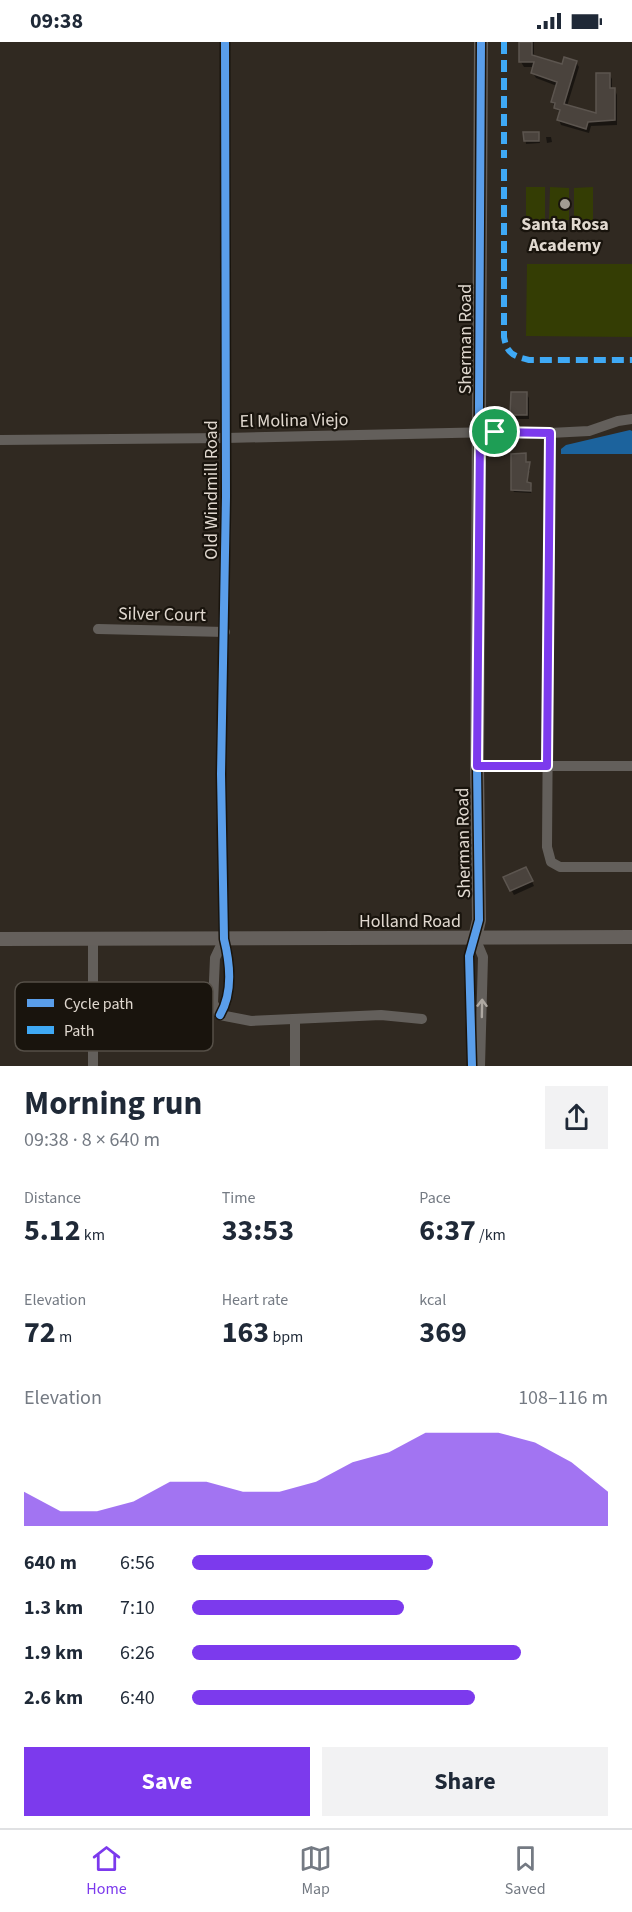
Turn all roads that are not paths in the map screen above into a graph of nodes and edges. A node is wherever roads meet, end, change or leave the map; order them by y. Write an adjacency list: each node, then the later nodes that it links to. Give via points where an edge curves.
1 (225, 42): 6 (street, Old Windmill Road)
2 (481, 42): 4 (street, Sherman Road)
3 (632, 419): 5 (street, El Molina Viejo, via 589,431)
4 (480, 433): 5 (street, El Molina Viejo); 6 (street, El Molina Viejo); 10 (street, Sherman Road)
5 (550, 433): 11 (street)
6 (226, 438): 7 (street, El Molina Viejo); 9 (street, Old Windmill Road)
7 (0, 440)
8 (98, 629): 9 (street, Silver Court)
9 (225, 632): 18 (street, Old Windmill Road, via 220,774)
10 (477, 766): 11 (street); 15 (street, Sherman Road, via 479,920)
11 (547, 766): 12 (street); 13 (street, via 551,862 560,867)
12 (632, 766)
13 (632, 867)
14 (632, 937): 15 (street, Holland Road)
15 (475, 938): 18 (street, Holland Road); 23 (street, Sherman Road, via 469,956); 24 (street, Sherman Road, one-way to 15, via 483,957)
16 (0, 939): 17 (street, Holland Road)
17 (93, 939): 18 (street, Holland Road); 19 (street)
18 (224, 939): 20 (street, via 214,958 213,1003 220,1015 252,1021)
19 (93, 982)
20 (295, 1018): 21 (street, via 381,1015); 22 (street)
21 (422, 1019)
22 (295, 1066)
23 (472, 1066)
24 (480, 1066)

